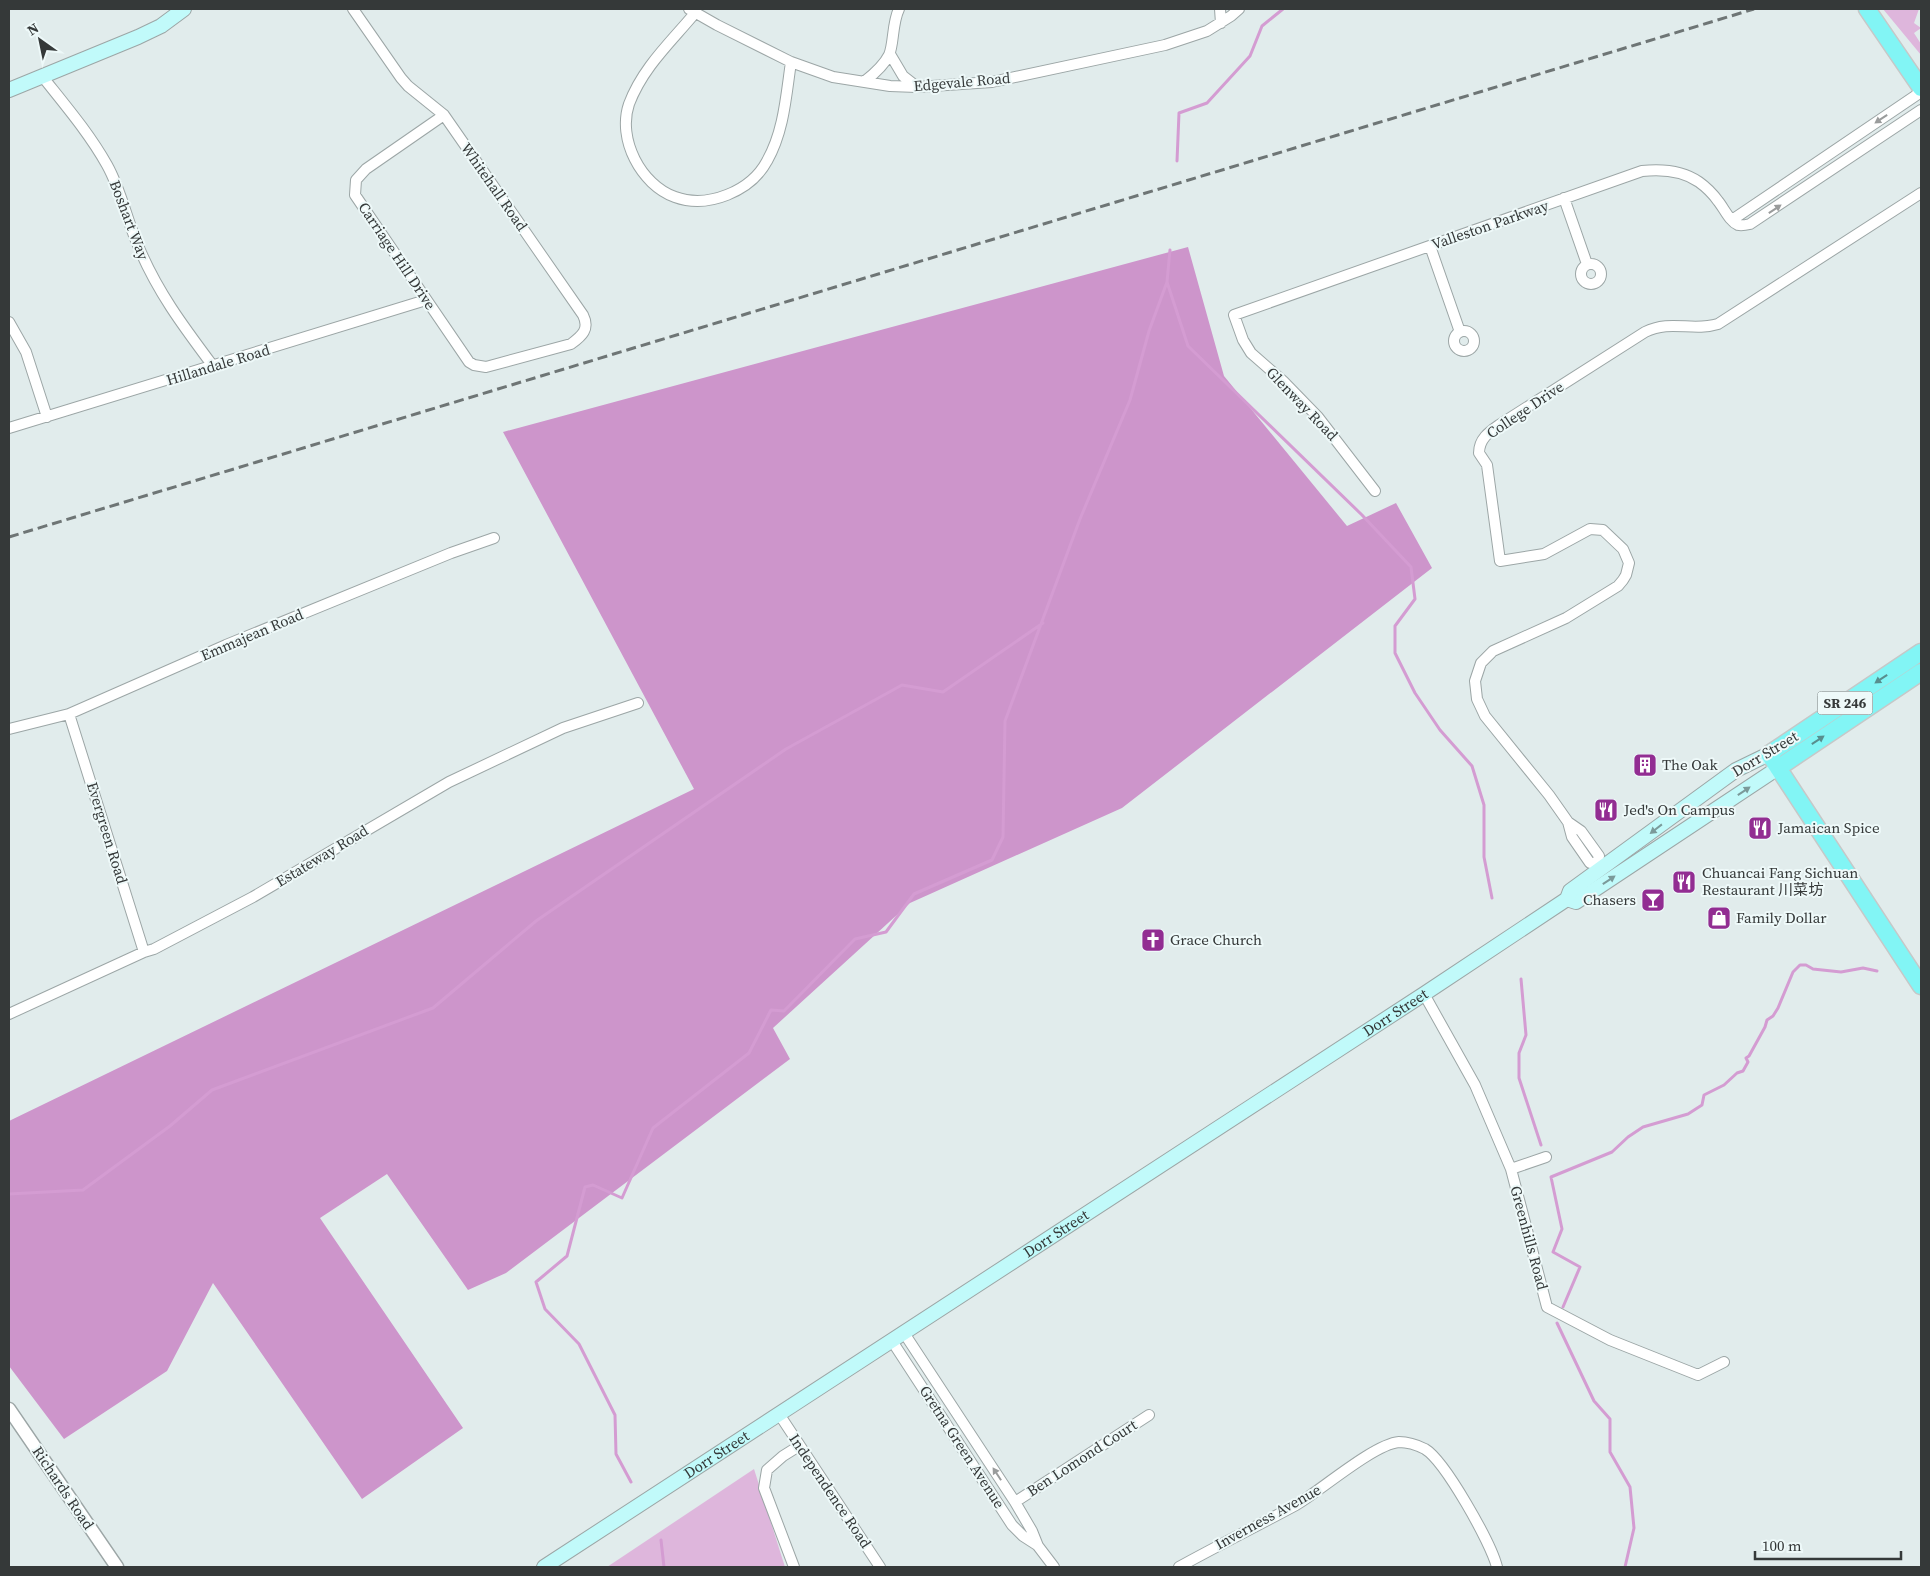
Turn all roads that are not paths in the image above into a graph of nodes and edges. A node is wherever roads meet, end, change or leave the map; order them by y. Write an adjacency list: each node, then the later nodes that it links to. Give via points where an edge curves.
1 (184, 9): 11 (main road, via 153,29)
2 (353, 9): 18 (street, Whitehall Road, via 401,78)
3 (899, 9): 9 (street, via 893,26)
4 (1220, 9): 8 (street)
5 (1239, 9): 8 (street, Edgevale Road)
6 (1867, 9): 14 (main road)
7 (696, 10): 10 (street, Edgevale Road, via 717,25); 10 (street, via 648,66 628,106 626,123 627,138 637,164 648,178 675,197 718,199 736,192 767,163 780,134)
8 (1221, 23): 13 (street, Edgevale Road, via 1165,45 1112,57 992,82)
9 (890, 54): 12 (street); 13 (street, via 903,76)
10 (791, 62): 12 (street, Edgevale Road, via 833,77)
11 (42, 76): 15 (main road); 31 (street, Boshart Way, via 81,124 108,166 136,243 153,278 172,311)
12 (865, 81): 13 (street, Edgevale Road)
13 (917, 88)
14 (1921, 88)
15 (9, 90)
16 (1921, 92): 19 (street, one-way to 19)
17 (1921, 110): 20 (street)
18 (444, 115): 26 (street, Carriage Hill Drive, via 366,169 356,180 354,188 364,209); 30 (street, Whitehall Road, via 585,320 585,331 571,344)
19 (1804, 172): 20 (street); 23 (street)
20 (1812, 184): 23 (street, one-way to 20, via 1737,224 1750,224)
21 (1921, 193): 43 (street, College Drive, via 1718,324 1698,328 1664,325 1645,332 1499,424 1480,444 1479,453 1487,465 1500,560 1544,554 1597,528 1616,542 1629,563 1618,586 1548,628 1500,647 1487,656 1476,681 1477,699 1485,716 1538,780 1568,822 1572,837 1590,863)
22 (1564, 198): 23 (street, Valleston Parkway, via 1642,171 1674,172 1706,187); 24 (street, Valleston Parkway); 25 (street)
23 (1732, 220)
24 (1430, 246): 27 (street, Valleston Parkway); 29 (street)
25 (1588, 264)
26 (426, 300): 30 (street, Carriage Hill Drive, via 474,366 486,368); 31 (street, Hillandale Road)
27 (1234, 315): 34 (street, Glenway Road, via 1251,353 1318,417)
28 (9, 322): 32 (street, via 26,352)
29 (1460, 332)
30 (537, 354)
31 (213, 366): 32 (street, Hillandale Road)
32 (47, 417): 33 (street, Hillandale Road)
33 (9, 428)
34 (1375, 491)
35 (494, 538): 39 (street, Emmajean Road, via 235,641)
36 (1921, 652): 41 (main road, Dorr Street / SR 246, one-way to 41)
37 (1921, 672): 42 (main road, Dorr Street / SR 246, one-way to 37)
38 (638, 703): 45 (street, Estateway Road, via 563,728 449,782 253,897)
39 (69, 714): 40 (street, Emmajean Road); 45 (street, Evergreen Road)
40 (9, 729)
41 (1769, 754): 42 (main road); 43 (main road, Dorr Street / SR 246, one-way to 43, via 1736,770)
42 (1778, 768): 44 (main road, Dorr Street / SR 246, one-way to 42, via 1576,902); 46 (main road)
43 (1599, 866): 44 (main road, Dorr Street / SR 246, via 1570,891)
44 (1567, 899): 47 (main road, Dorr Street / SR 246)
45 (144, 952): 48 (street, Estateway Road)
46 (1921, 986)
47 (1424, 994): 50 (street, Greenhills Road, via 1475,1085); 51 (main road, Dorr Street / SR 246)
48 (9, 1014)
49 (1546, 1157): 50 (street)
50 (1511, 1169): 52 (street, Greenhills Road, via 1547,1307 1610,1340 1698,1375)
51 (898, 1337): 54 (main road, Dorr Street / SR 246); 57 (street, Gretna Green Avenue, one-way to 51); 58 (street, Gretna Green Avenue)
52 (1724, 1362)
53 (9, 1409): 62 (street, Richards Road)
54 (779, 1414): 56 (street, Independence Road); 63 (main road, Dorr Street / SR 246)
55 (1149, 1415): 57 (street, Ben Lomond Court)
56 (799, 1446): 64 (street, via 767,1470 764,1488); 65 (street, Independence Road)
57 (1012, 1498): 58 (street, Ben Lomond Court); 59 (street, Gretna Green Avenue)
58 (998, 1502): 60 (street, Gretna Green Avenue)
59 (1021, 1512): 60 (street); 61 (street, Gretna Green Avenue)
60 (1009, 1520): 61 (street, Gretna Green Avenue, via 1023,1536)
61 (1038, 1546): 66 (street, Gretna Green Avenue)
62 (117, 1567)
63 (544, 1567)
64 (794, 1567)
65 (880, 1567)
66 (1054, 1567)
67 (1179, 1567): 68 (street, Inverness Avenue, via 1297,1504 1374,1452 1397,1442 1426,1449 1441,1465 1476,1519)
68 (1497, 1567)

